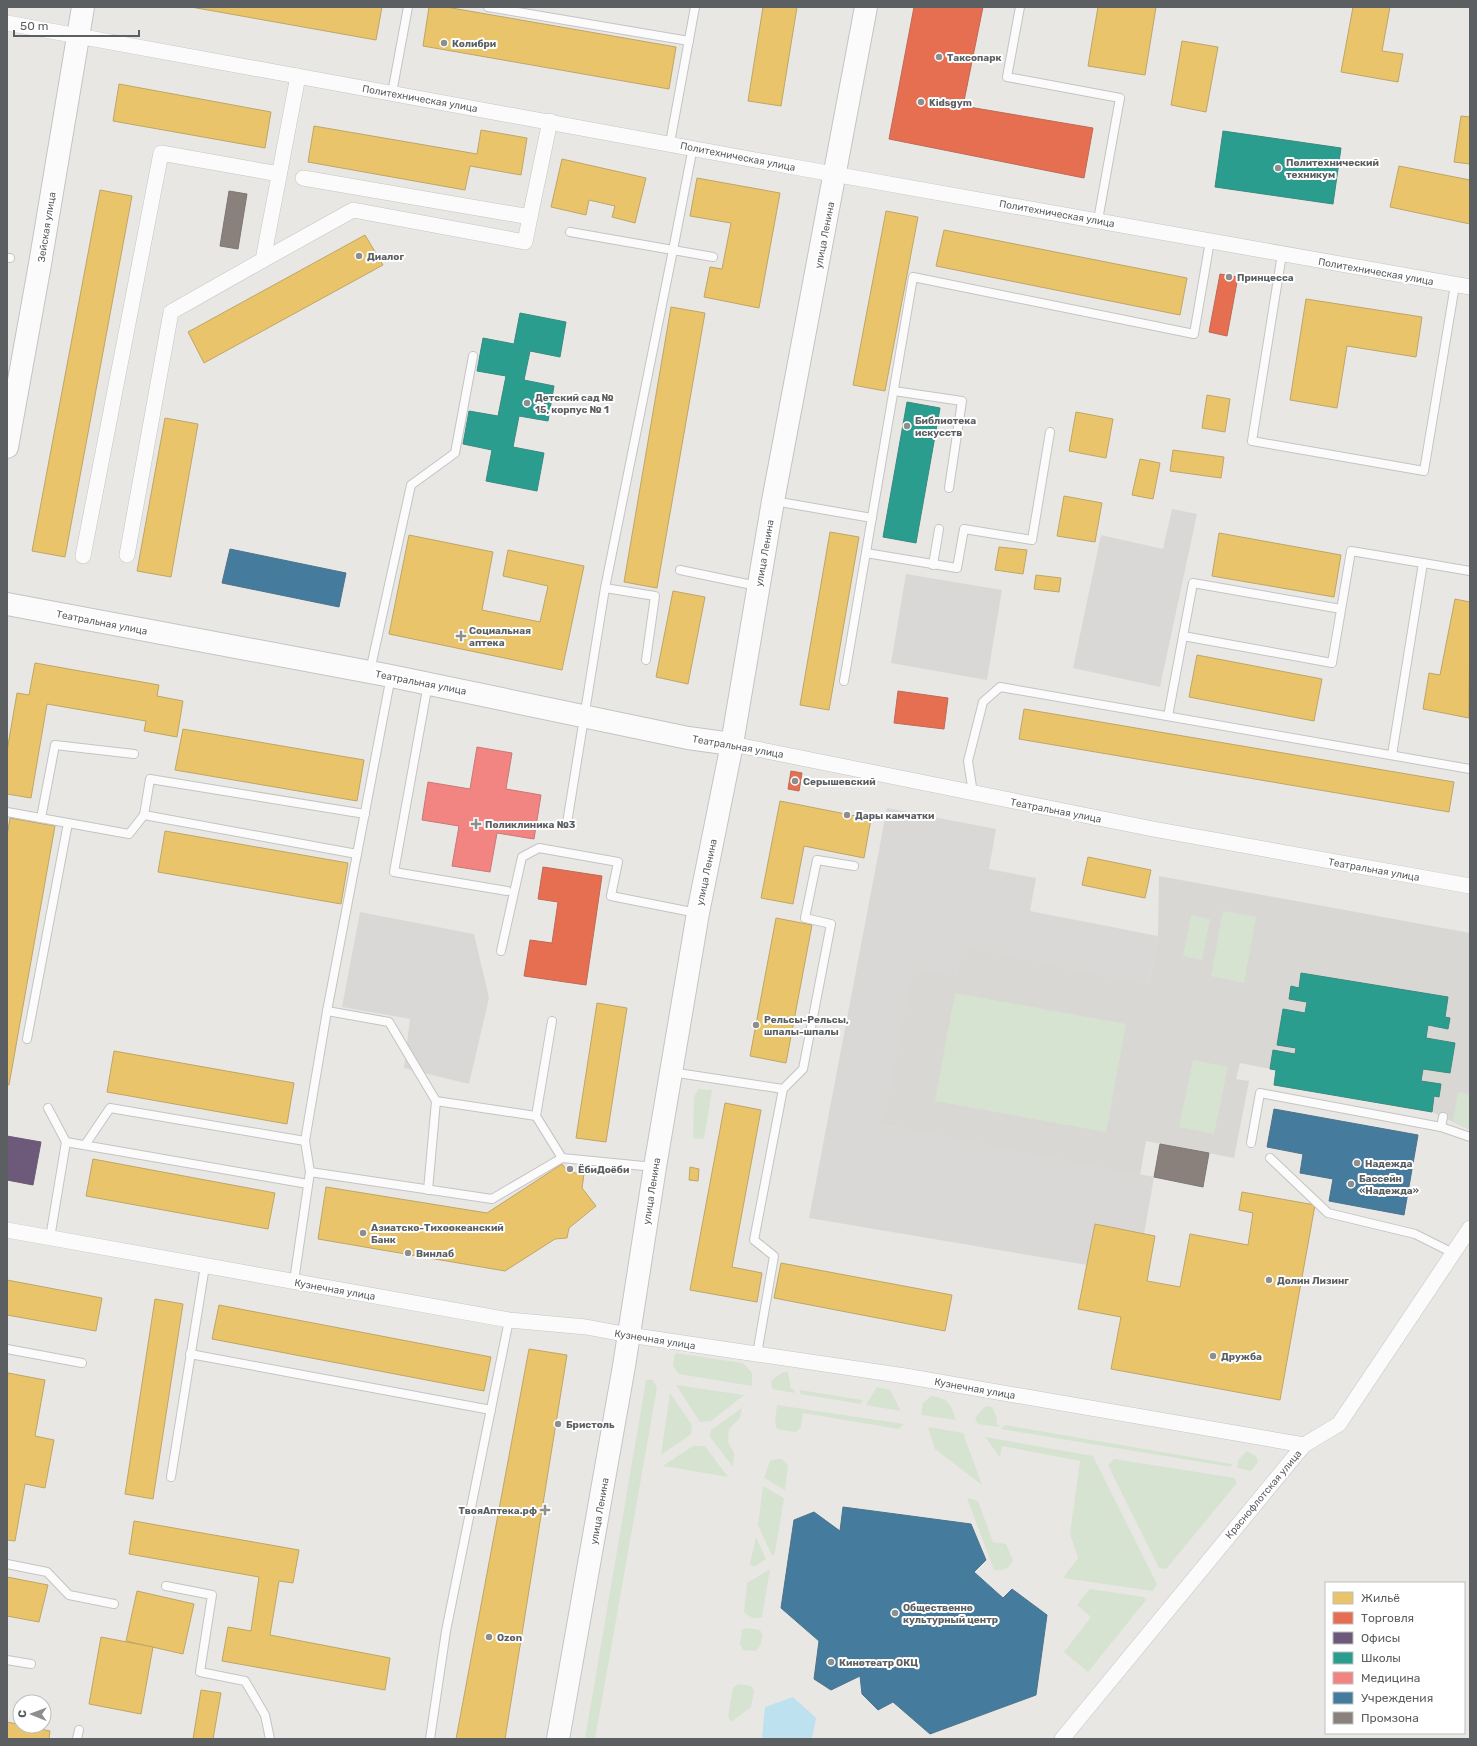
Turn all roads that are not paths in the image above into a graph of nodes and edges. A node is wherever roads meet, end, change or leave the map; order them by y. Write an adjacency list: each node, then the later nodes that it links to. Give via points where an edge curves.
1 (83, 7): 8 (main road, Зейская улица)
2 (408, 7): 11 (lane)
3 (488, 7): 9 (lane)
4 (695, 7): 9 (lane)
5 (866, 7): 15 (main road, улица Ленина)
6 (1020, 7): 19 (lane, via 1007,77 1120,98)
7 (7, 23): 8 (street, Политехническая улица)
8 (78, 36): 10 (street, Политехническая улица); 30 (main road, Зейская улица)
9 (689, 41): 13 (lane)
10 (298, 76): 11 (street, Политехническая улица); 16 (street)
11 (392, 93): 12 (street, Политехническая улица)
12 (550, 121): 13 (street, Политехническая улица); 18 (street)
13 (670, 143): 14 (street, Политехническая улица)
14 (692, 147): 15 (street, Политехническая улица); 22 (lane)
15 (836, 173): 19 (street, Политехническая улица); 32 (main road, улица Ленина)
16 (279, 174): 25 (street); 37 (street, via 160,153)
17 (303, 178): 18 (street)
18 (530, 216): 25 (street, via 525,242 354,210)
19 (1098, 220): 21 (street, Политехническая улица)
20 (570, 232): 22 (lane)
21 (1210, 241): 23 (street, Политехническая улица); 28 (lane, via 1194,334 913,277)
22 (673, 250): 24 (lane); 43 (lane)
23 (1282, 254): 26 (street, Политехническая улица); 26 (lane, via 1252,441 1424,471)
24 (713, 257)
25 (263, 260): 36 (street, via 171,312)
26 (1463, 286)
27 (473, 356): 48 (lane, via 455,453 412,485)
28 (894, 391): 31 (lane, via 962,401); 33 (lane)
29 (1050, 432): 39 (lane, via 1032,540 964,529 957,568)
30 (7, 447)
31 (949, 488)
32 (773, 501): 33 (lane); 42 (main road, улица Ленина)
33 (872, 518): 35 (lane)
34 (939, 530): 39 (lane)
35 (866, 552): 39 (lane); 50 (lane)
36 (127, 555)
37 (83, 556)
38 (1423, 563): 41 (lane); 45 (lane, via 1351,551); 56 (lane)
39 (933, 565)
40 (680, 570): 42 (lane)
41 (1470, 571)
42 (758, 586): 54 (main road, улица Ленина)
43 (605, 588): 47 (lane, via 655,596); 52 (lane)
44 (7, 604): 48 (main road, Театральная улица)
45 (1341, 609): 46 (lane, via 1193,583); 46 (lane, via 1332,663)
46 (1183, 636): 53 (lane)
47 (646, 660)
48 (370, 672): 49 (main road, Театральная улица)
49 (391, 676): 51 (main road, Театральная улица); 60 (lane)
50 (844, 681)
51 (428, 683): 52 (main road, Театральная улица); 68 (lane, via 394,872)
52 (584, 715): 54 (main road, Театральная улица, via 688,738); 64 (lane)
53 (1168, 716): 56 (lane); 58 (lane, via 1000,686 983,702 968,761)
54 (732, 744): 58 (street, Театральная улица); 69 (main road, улица Ленина)
55 (134, 754): 62 (lane, via 55,745)
56 (1392, 755): 57 (lane)
57 (1470, 769)
58 (973, 793): 67 (street, Театральная улица, via 1153,829)
59 (7, 812): 62 (lane)
60 (365, 814): 61 (lane, via 150,778); 65 (lane)
61 (144, 815): 63 (lane, via 129,834); 65 (lane)
62 (41, 818): 63 (lane)
63 (68, 823): 73 (lane)
64 (567, 823)
65 (357, 854): 71 (lane)
66 (854, 866): 75 (lane, via 817,860 805,918 830,924 803,1069)
67 (1470, 886)
68 (507, 891)
69 (698, 913): 70 (lane, via 611,896 618,862 539,848 522,857); 74 (main road, улица Ленина)
70 (501, 951)
71 (328, 1011): 76 (lane, via 389,1022); 82 (lane)
72 (552, 1021): 78 (lane)
73 (27, 1039)
74 (670, 1072): 75 (lane); 88 (main road, улица Ленина)
75 (783, 1089): 102 (lane, via 754,1240 774,1256)
76 (436, 1101): 78 (lane); 91 (lane)
77 (48, 1108): 83 (lane)
78 (536, 1116): 86 (lane)
79 (1443, 1116): 80 (lane)
80 (1441, 1127): 81 (lane); 84 (lane, via 1260,1094)
81 (1470, 1137)
82 (305, 1141): 85 (lane, via 110,1108); 89 (lane)
83 (66, 1142): 85 (lane); 94 (lane)
84 (1251, 1143)
85 (85, 1145): 90 (lane)
86 (562, 1158): 88 (lane); 91 (lane, via 492,1199)
87 (1270, 1158): 95 (lane, via 1328,1213 1415,1234)
88 (655, 1167): 99 (main road, улица Ленина)
89 (310, 1172): 90 (lane); 91 (lane)
90 (308, 1184): 97 (lane)
91 (428, 1190)
92 (1470, 1228): 95 (street, Краснофлотская улица)
93 (7, 1230): 94 (street, Кузнечная улица)
94 (50, 1238): 96 (street, Кузнечная улица)
95 (1453, 1253): 105 (street, Краснофлотская улица, via 1340,1424)
96 (205, 1266): 97 (street, Кузнечная улица); 101 (lane)
97 (294, 1282): 98 (street, Кузнечная улица)
98 (508, 1320): 99 (street, Кузнечная улица, via 586,1327); 104 (lane)
99 (629, 1335): 102 (street, Кузнечная улица); 116 (main road, улица Ленина)
100 (7, 1349): 103 (lane)
101 (190, 1354): 104 (lane); 106 (lane)
102 (757, 1354): 105 (street, Кузнечная улица, via 957,1385)
103 (82, 1364)
104 (491, 1410): 115 (lane, via 446,1630)
105 (1304, 1445): 117 (street, Краснофлотская улица)
106 (171, 1477)
107 (7, 1564): 109 (lane, via 47,1572 69,1595)
108 (166, 1586): 114 (lane, via 212,1595 200,1672 245,1681 265,1715)
109 (114, 1604)
110 (7, 1660): 111 (lane)
111 (31, 1664)
112 (79, 1730): 113 (lane)
113 (77, 1739)
114 (270, 1739)
115 (430, 1739)
116 (558, 1739)
117 (1062, 1739)

